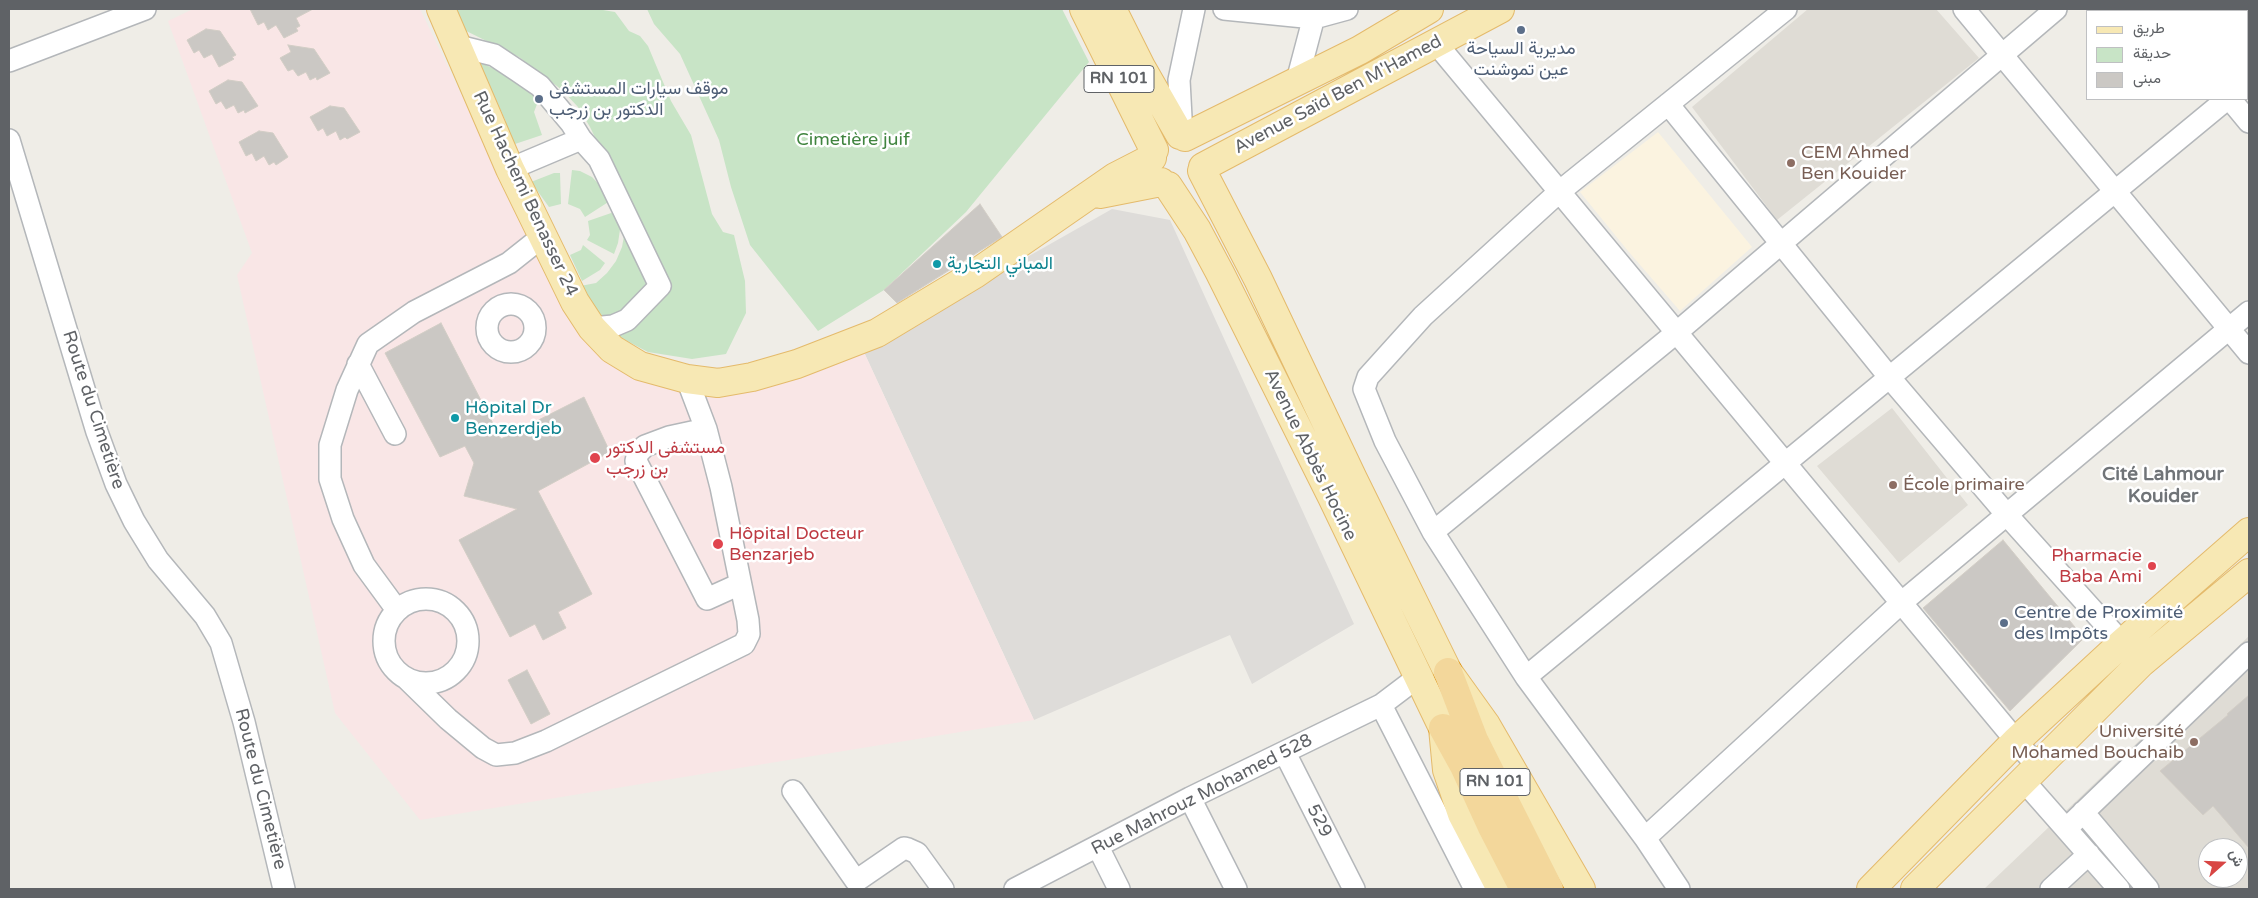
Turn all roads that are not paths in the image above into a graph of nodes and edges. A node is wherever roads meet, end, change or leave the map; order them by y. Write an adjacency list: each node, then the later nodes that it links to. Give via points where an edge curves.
1 (145, 9): 17 (street)
2 (441, 9): 15 (main road, Rue Hachemi Benasser 24)
3 (1084, 9): 27 (main road, RN 101)
4 (1112, 9): 23 (main road, RN 101, via 1141,67)
5 (1194, 9): 23 (street, via 1178,80)
6 (1224, 9): 13 (street)
7 (1347, 9): 13 (street)
8 (1500, 9): 14 (main road, Avenue Saïd Ben M'Hamed)
9 (1786, 9): 21 (street)
10 (1964, 9): 16 (street)
11 (2056, 9): 16 (street)
12 (1422, 10): 18 (main road, Avenue Saïd Ben M'Hamed, via 1360,50)
13 (1315, 13): 18 (street)
14 (1435, 42): 28 (main road, Avenue Saïd Ben M'Hamed); 29 (street)
15 (458, 46): 24 (street, via 494,55 540,86); 26 (main road, Rue Hachemi Benasser 24)
16 (2002, 54): 30 (street); 32 (street)
17 (9, 61)
18 (1297, 81): 23 (main road, Avenue Saïd Ben M'Hamed)
19 (2227, 100): 30 (street)
20 (2229, 100): 22 (street)
21 (1668, 104): 29 (street); 32 (street)
22 (2249, 122)
23 (1182, 136): 27 (main road, via 1165,139); 28 (main road, via 1200,148)
24 (581, 139): 26 (street); 36 (street, via 599,159 660,286 627,320 613,326)
25 (9, 140): 74 (street, Route du Cimetière, via 97,432 116,484 158,560 205,616 220,643 244,722)
26 (510, 169): 31 (main road, Rue Hachemi Benasser 24)
27 (1159, 169): 28 (main road, via 1176,188 1192,184); 42 (main road, Rue Hachemi Benasser 24, via 1115,176 975,274 877,333 797,364 752,377 718,383); 57 (main road, Avenue Abbès Hocine, via 1198,230 1220,273)
28 (1202, 169): 56 (main road, Avenue Abbès Hocine)
29 (1559, 192): 38 (street); 47 (street, via 1423,316 1368,376 1364,389 1369,406)
30 (2116, 192): 37 (street); 41 (street)
31 (543, 236): 33 (street, via 509,263); 36 (main road, Rue Hachemi Benasser 24, via 575,302)
32 (1780, 244): 38 (street); 41 (street)
33 (471, 283): 34 (street); 40 (street, via 414,312 368,344)
34 (495, 309)
35 (2249, 312): 37 (street)
36 (592, 328): 42 (main road, Rue Hachemi Benasser 24, via 612,349 640,366)
37 (2229, 329): 39 (street); 46 (street)
38 (1676, 332): 45 (street); 47 (street)
39 (2249, 353)
40 (358, 364): 44 (street); 52 (street, via 330,445 330,479 343,519 364,565)
41 (1890, 378): 45 (street); 46 (street)
42 (687, 379): 43 (street)
43 (706, 429): 50 (street, via 722,487); 50 (street, via 645,446 636,461 707,599)
44 (395, 434)
45 (1785, 464): 51 (street); 58 (street)
46 (2007, 515): 51 (street); 53 (street)
47 (1433, 532): 58 (street)
48 (2249, 532): 53 (main road)
49 (2249, 573): 55 (main road)
50 (740, 584): 59 (street, via 749,634 744,644 607,712 515,753 496,755 483,748)
51 (1901, 603): 62 (street); 69 (street)
52 (397, 610): 59 (street, via 388,621 384,646 395,670); 59 (street, via 409,602 437,600 460,617 466,630 466,652 456,671 431,683 418,683)
53 (2121, 644): 55 (street); 62 (main road)
54 (2249, 653): 67 (street)
55 (2141, 663): 64 (main road)
56 (1448, 672): 82 (highway, RN 101, via 1474,740); 83 (main road, Avenue Abbès Hocine, via 1486,725)
57 (1418, 677): 60 (street, Rue Mahrouz Mohamed 528); 61 (main road, Avenue Abbès Hocine)
58 (1526, 677): 69 (street)
59 (406, 678)
60 (1387, 701): 63 (street, Rue Mahrouz Mohamed 528); 79 (street)
61 (1442, 728): 80 (main road, Avenue Abbès Hocine, via 1447,770 1462,814); 81 (highway, RN 101)
62 (2016, 741): 64 (street); 85 (main road)
63 (1284, 753): 66 (street, Rue Mahrouz Mohamed 528); 78 (street, 529)
64 (2030, 773): 68 (street); 86 (main road)
65 (793, 791): 72 (street)
66 (1190, 798): 70 (street, Rue Mahrouz Mohamed 528); 77 (street)
67 (2083, 812): 68 (street); 89 (street)
68 (2067, 828): 71 (street)
69 (1645, 838): 84 (street)
70 (1098, 847): 73 (street, Rue Mahrouz Mohamed 528); 76 (street)
71 (2089, 854): 87 (street); 88 (street)
72 (858, 885): 75 (street, via 904,848 917,853)
73 (1019, 887)
74 (284, 889)
75 (943, 889)
76 (1120, 889)
77 (1236, 889)
78 (1354, 889)
79 (1475, 889)
80 (1501, 889)
81 (1524, 889)
82 (1549, 889)
83 (1581, 889)
84 (1678, 889)
85 (1871, 889)
86 (1915, 889)
87 (2051, 889)
88 (2119, 889)
89 (2148, 889)

